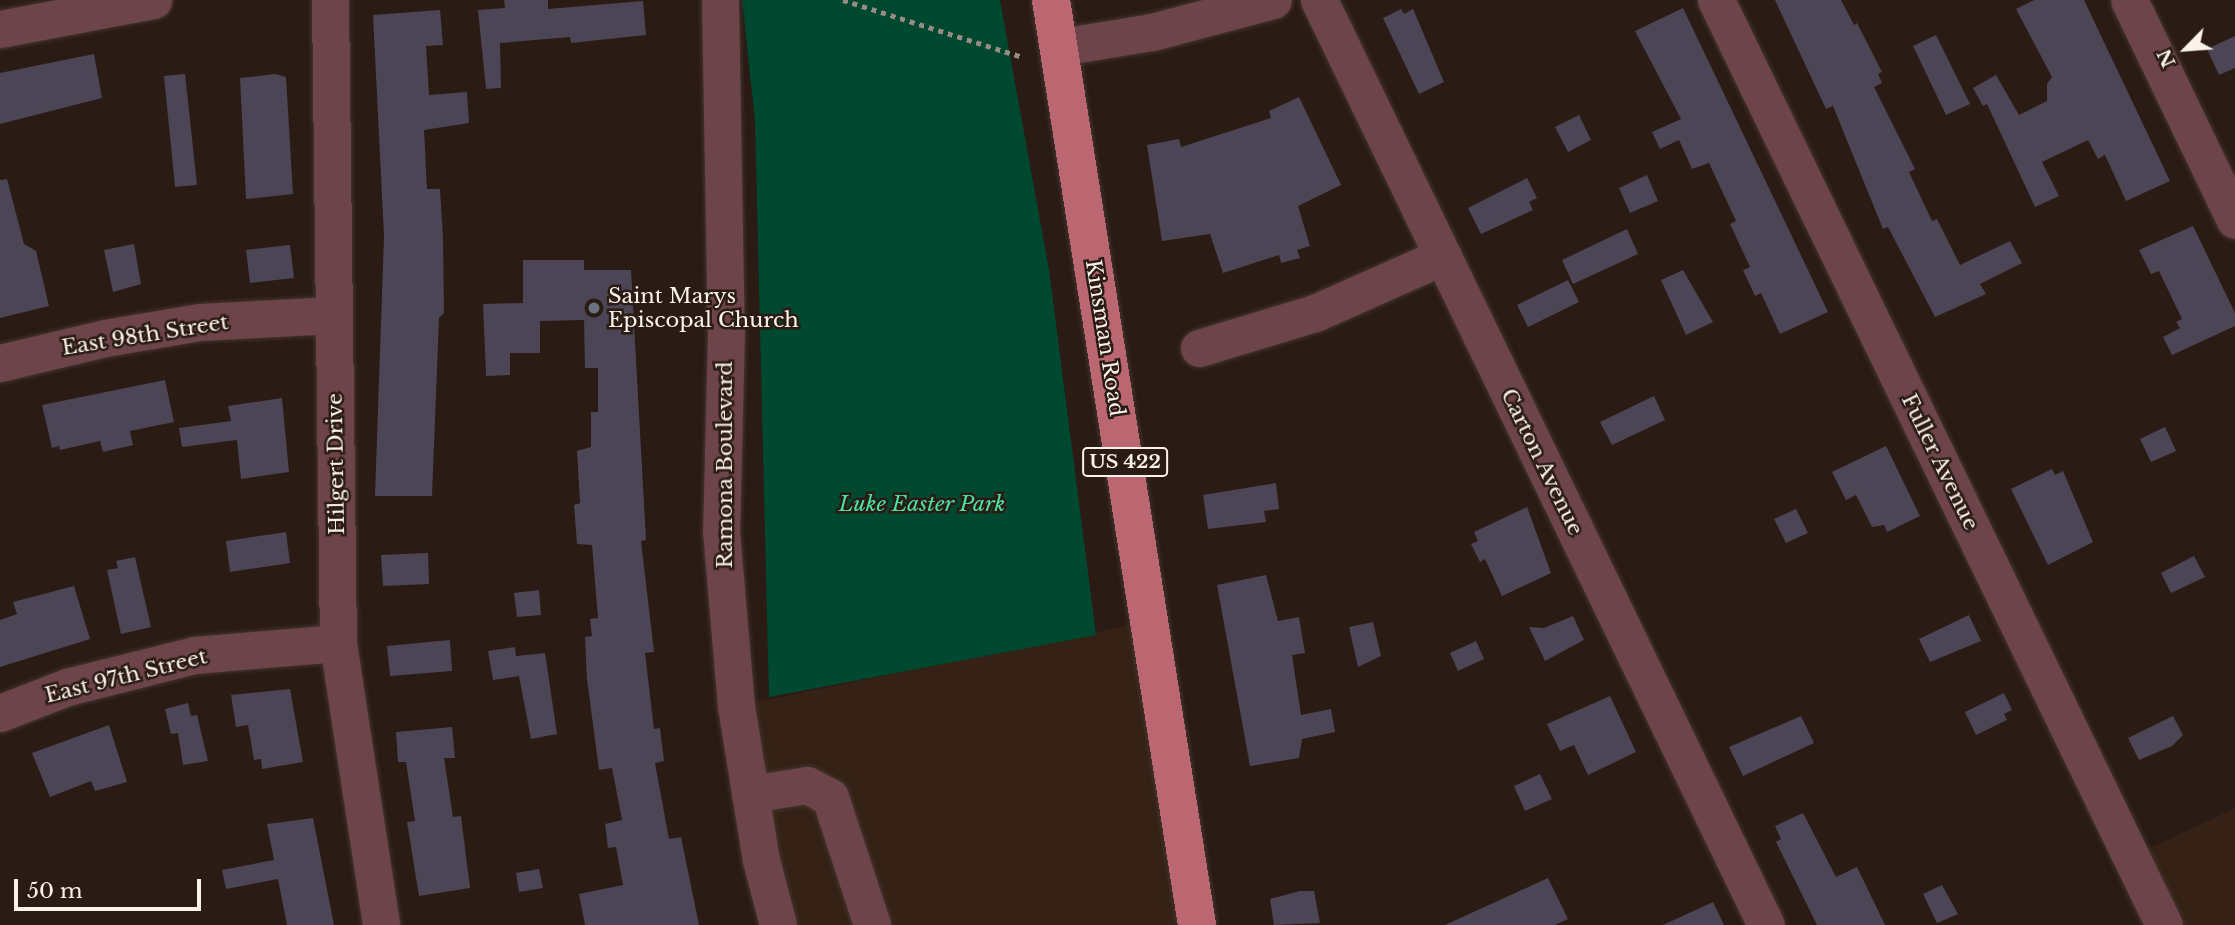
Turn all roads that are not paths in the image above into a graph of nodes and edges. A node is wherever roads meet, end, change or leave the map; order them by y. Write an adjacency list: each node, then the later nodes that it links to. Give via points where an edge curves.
1 (153, 0): 9 (street)
2 (330, 0): 13 (street, Hilgert Drive)
3 (720, 0): 18 (street, Ramona Boulevard, via 726,332 721,531 736,706)
4 (1051, 0): 10 (main road, Kinsman Road / US 422)
5 (1273, 0): 10 (street, via 1196,23)
6 (1319, 0): 12 (street, Carton Avenue)
7 (1716, 0): 24 (street, Fuller Avenue)
8 (2129, 0): 11 (street)
9 (0, 29)
10 (1060, 47): 22 (main road, Kinsman Road / US 422)
11 (2235, 220)
12 (1443, 256): 14 (street, via 1315,313); 23 (street, Carton Avenue)
13 (334, 315): 15 (street, East 98th Street, via 200,322); 16 (street, Hilgert Drive)
14 (1199, 348)
15 (0, 363)
16 (338, 643): 17 (street, East 97th Street, via 194,655 67,687); 19 (street, Hilgert Drive)
17 (0, 713)
18 (750, 794): 20 (street, Ramona Boulevard); 21 (street, via 807,785 830,797)
19 (382, 925)
20 (778, 925)
21 (872, 925)
22 (1197, 925)
23 (1766, 925)
24 (2164, 925)

